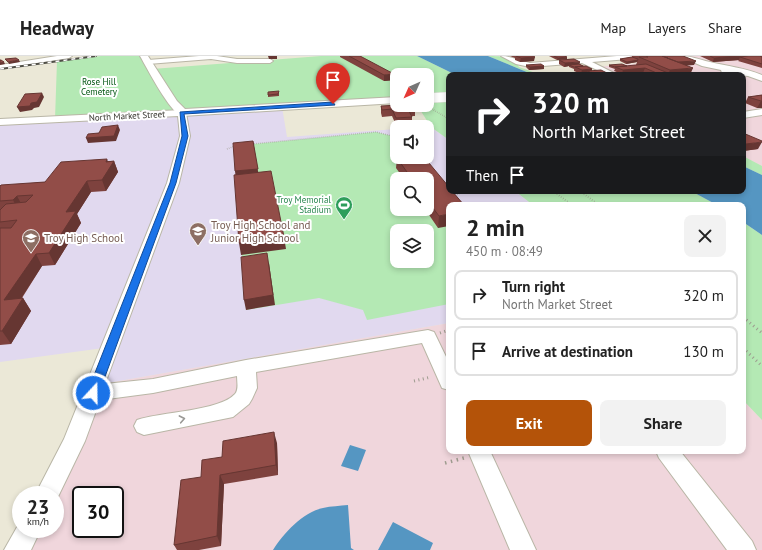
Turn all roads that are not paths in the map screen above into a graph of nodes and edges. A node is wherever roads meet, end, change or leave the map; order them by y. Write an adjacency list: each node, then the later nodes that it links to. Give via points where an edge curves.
1 (26, 56): 11 (street)
2 (69, 56): 11 (street)
3 (504, 56): 9 (street, via 524,65)
4 (573, 56): 9 (street)
5 (642, 56): 7 (street)
6 (683, 56): 12 (main road)
7 (620, 57): 9 (street)
8 (146, 59): 10 (street, via 211,57 237,61); 23 (main road)
9 (582, 60): 14 (street)
10 (270, 61)
11 (33, 62): 13 (street)
12 (705, 64): 15 (main road); 16 (main road)
13 (0, 67)
14 (608, 72)
15 (714, 72)
16 (730, 72)
17 (762, 72): 18 (main road)
18 (752, 79)
19 (446, 98): 21 (main road, bridge)
20 (390, 100): 23 (main road, North Market Street)
21 (434, 100)
22 (762, 112): 24 (street)
23 (182, 113): 25 (street, North Market Street); 28 (street, via 185,136 173,183)
24 (746, 115)
25 (0, 122)
26 (246, 367): 27 (street, via 428,336); 28 (street, via 153,386); 29 (street, one-way to 26, via 226,411 242,399 247,388)
27 (446, 376)
28 (93, 393): 32 (street, via 74,441)
29 (144, 426)
30 (480, 454): 35 (street)
31 (669, 454): 36 (street)
32 (52, 486)
33 (23, 538): 34 (street)
34 (17, 550)
35 (523, 550)
36 (743, 550)

